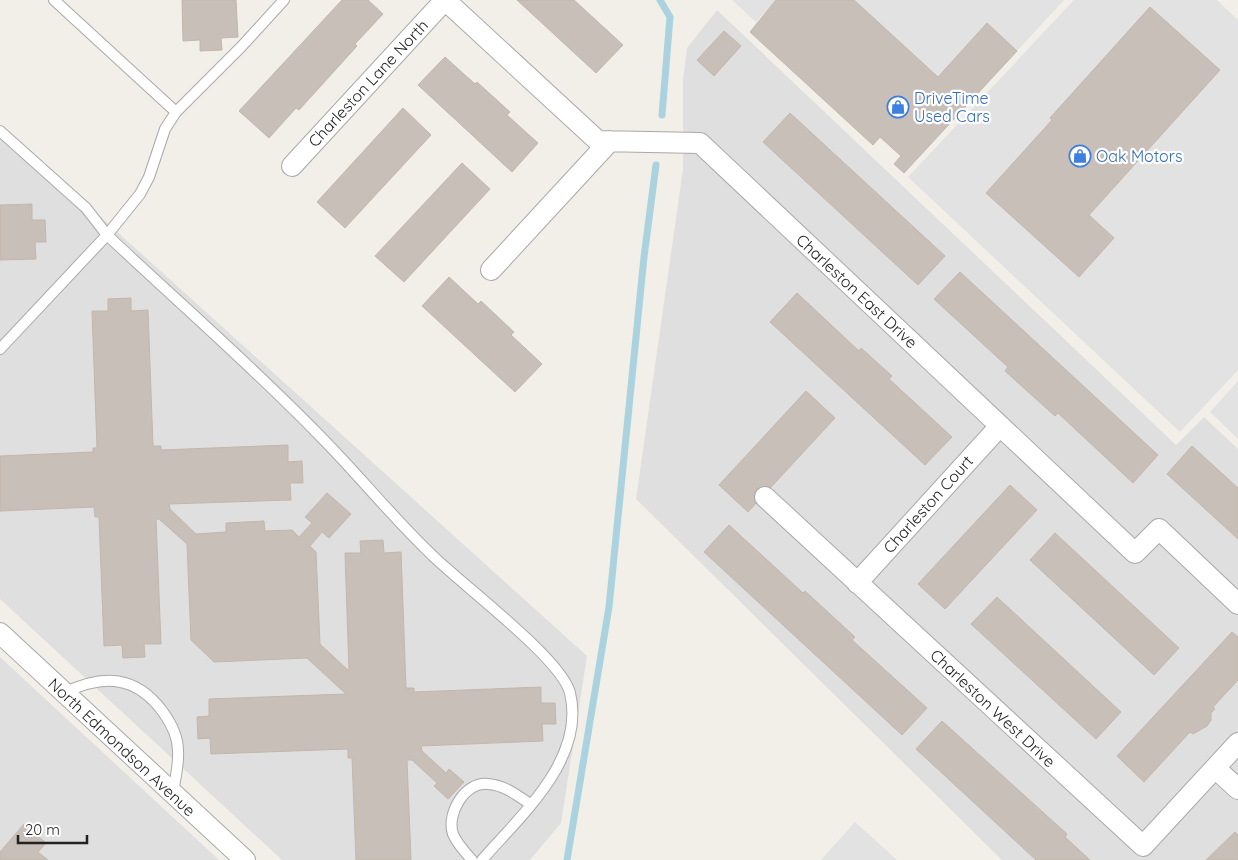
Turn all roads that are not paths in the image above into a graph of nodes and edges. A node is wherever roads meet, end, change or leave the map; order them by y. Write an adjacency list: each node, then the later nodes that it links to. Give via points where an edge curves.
1 (54, 0): 4 (lane)
2 (284, 0): 4 (lane)
3 (445, 0): 6 (street, Charleston East Drive, via 598,141); 7 (street, Charleston Lane North)
4 (176, 112): 8 (lane, via 165,129 140,194)
5 (0, 132): 8 (lane, via 86,208)
6 (610, 141): 9 (street); 11 (street, Charleston East Drive, via 700,143)
7 (292, 166)
8 (107, 235): 10 (lane); 21 (lane, via 318,433 432,555 560,673 570,692 572,716 569,739 563,760)
9 (491, 270)
10 (0, 349)
11 (1000, 426): 13 (street, Charleston Court); 14 (street, Charleston East Drive, via 1135,553 1158,529)
12 (765, 498): 13 (street, Charleston West Drive)
13 (857, 582): 18 (street, Charleston West Drive, via 1142,846)
14 (1238, 604)
15 (0, 633): 16 (street, North Edmondson Avenue)
16 (64, 693): 20 (street, North Edmondson Avenue); 20 (lane, via 83,684 108,680 127,682 151,697 175,732 178,750)
17 (1238, 743): 18 (street, Charleston West Drive)
18 (1216, 768): 19 (street)
19 (1238, 789)
20 (173, 793): 22 (street, North Edmondson Avenue)
21 (530, 804): 23 (lane, via 494,784 476,785 465,794 456,804 452,826 454,835); 24 (lane)
22 (245, 860)
23 (472, 860)
24 (482, 860)

